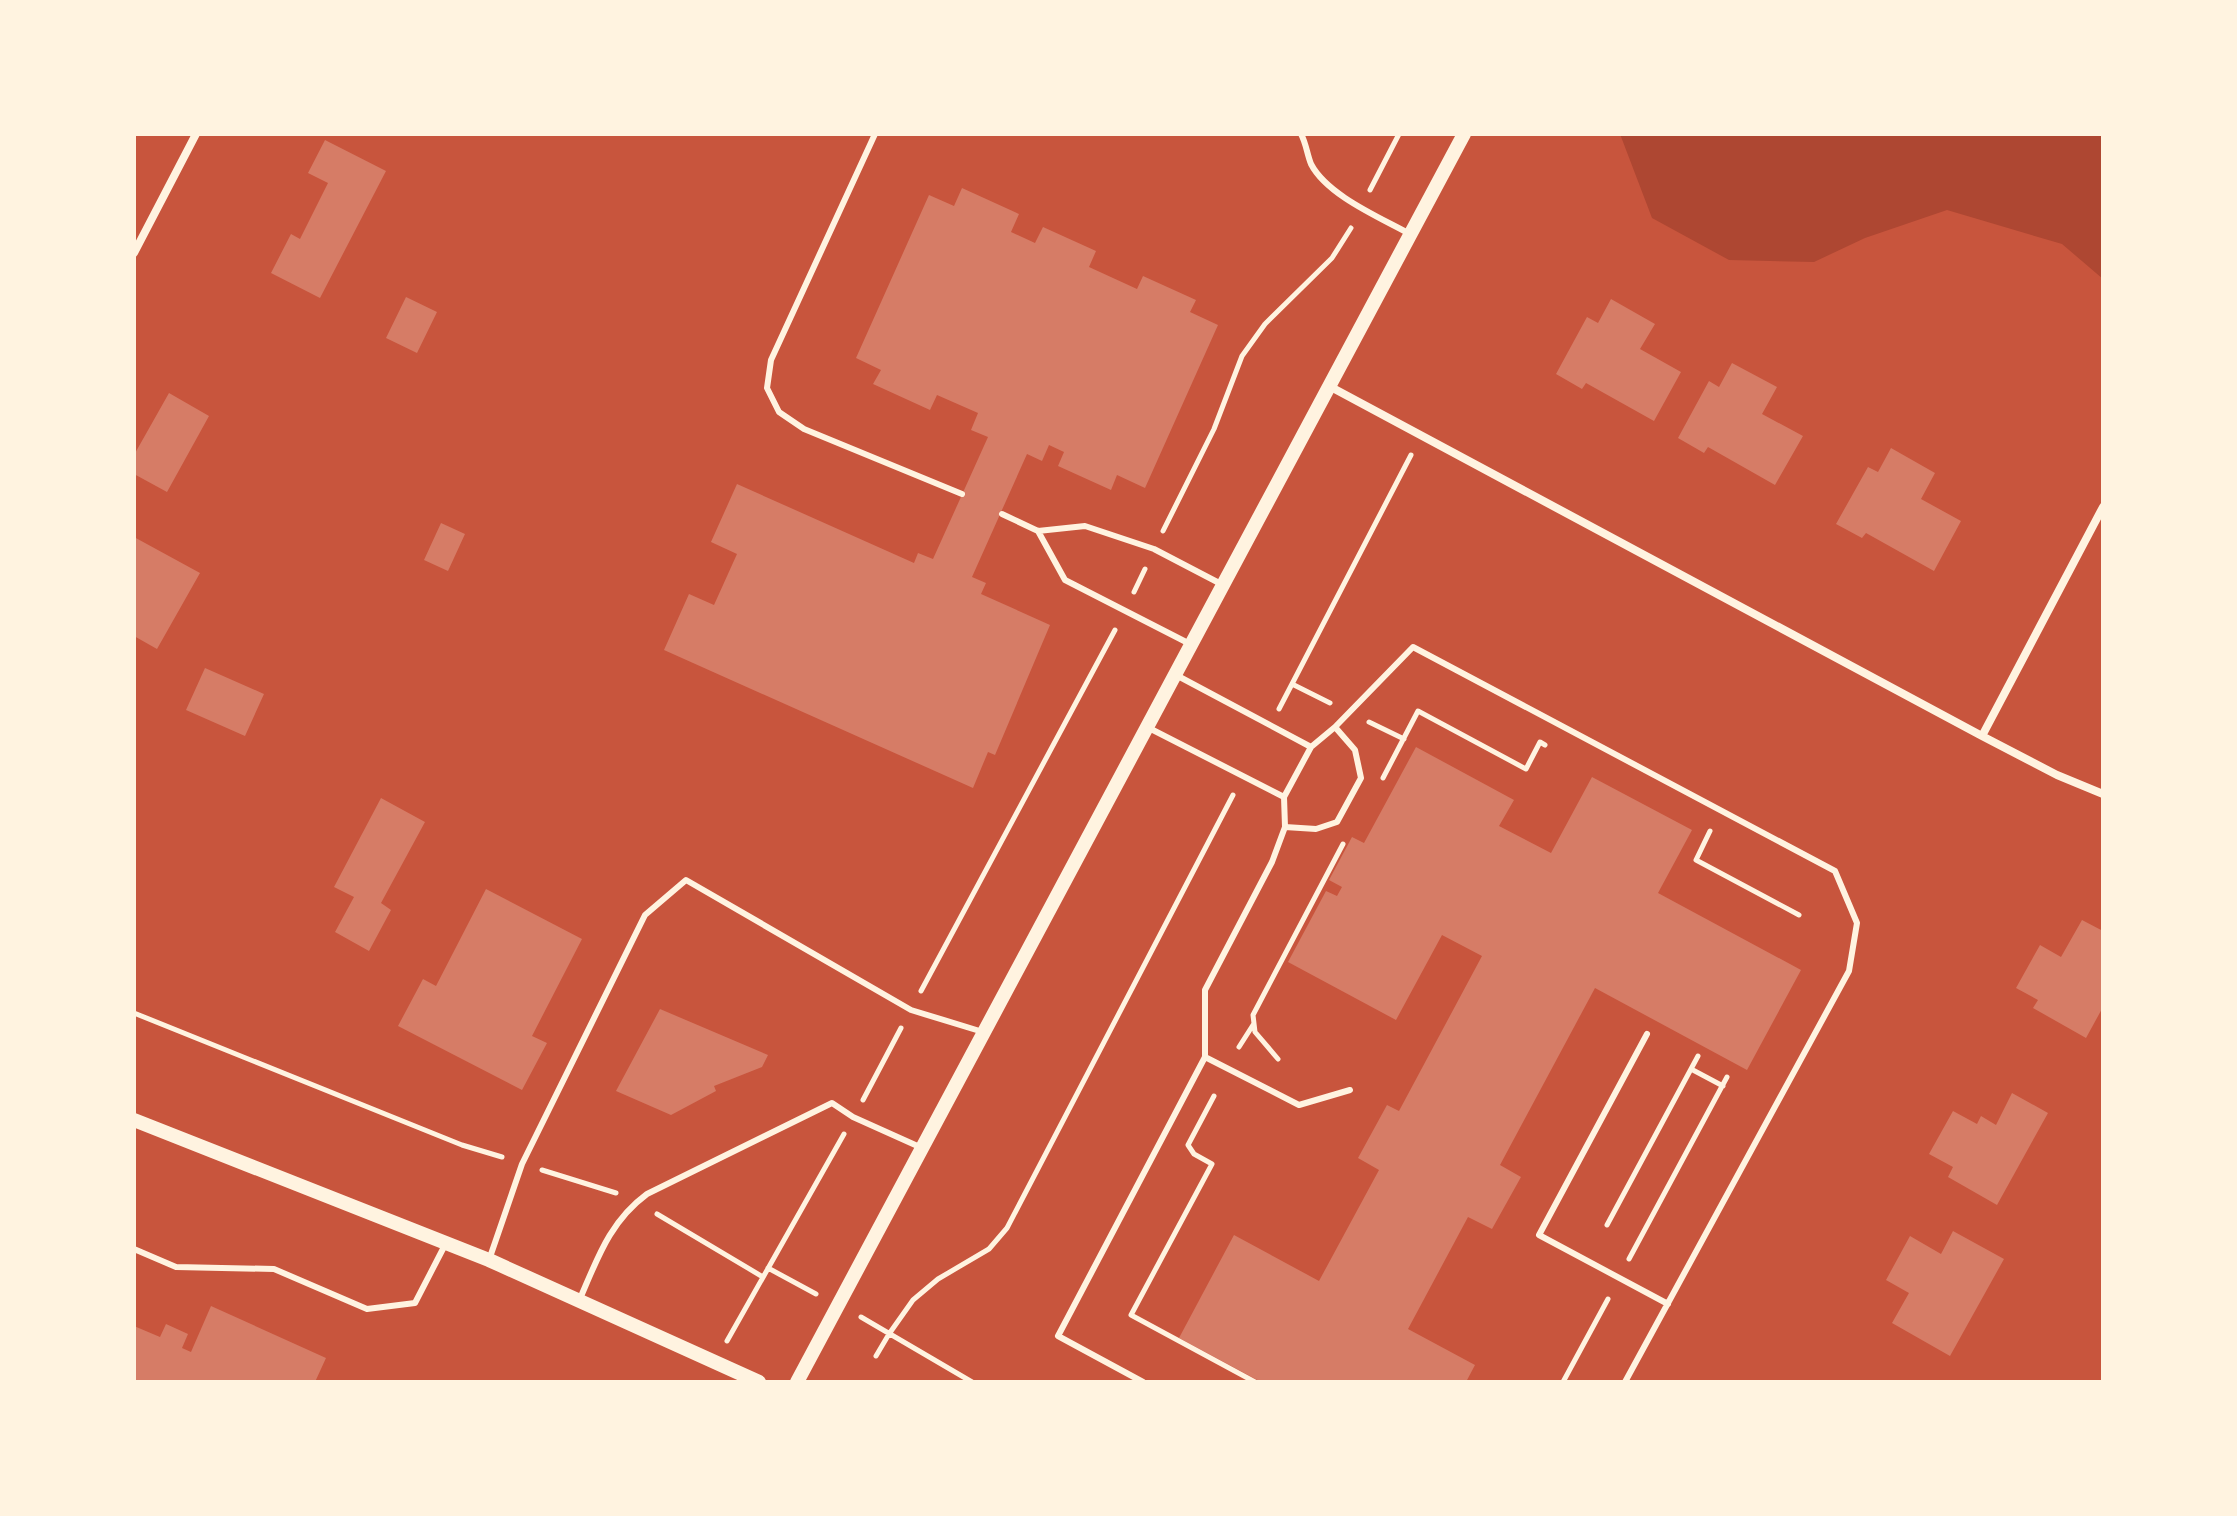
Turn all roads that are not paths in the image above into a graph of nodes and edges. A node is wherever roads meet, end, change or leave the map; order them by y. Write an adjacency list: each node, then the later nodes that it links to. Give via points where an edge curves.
1 (196, 134): 6 (street)
2 (875, 134): 8 (lane, via 771,360 767,388 779,412 804,429)
3 (1301, 134): 5 (lane, via 1312,165 1329,185)
4 (1464, 134): 5 (street)
5 (1411, 234): 7 (street)
6 (134, 253)
7 (1329, 386): 12 (street); 17 (street)
8 (962, 494)
9 (2103, 507): 17 (street)
10 (1002, 514): 11 (lane)
11 (1038, 531): 12 (lane, via 1085,526 1154,549); 13 (lane, via 1065,580)
12 (1223, 585): 13 (street)
13 (1191, 645): 14 (street)
14 (1175, 674): 15 (street); 18 (lane)
15 (1147, 727): 20 (lane); 22 (street)
16 (1335, 727): 18 (lane); 21 (lane, via 1355,750 1361,778 1337,822 1316,829); 32 (lane, via 1413,647 1835,871 1857,923 1849,971)
17 (1982, 736): 19 (street)
18 (1311, 747): 20 (lane)
19 (2103, 794)
20 (1284, 797): 21 (lane)
21 (1285, 827): 24 (lane, via 1205,990)
22 (984, 1032): 27 (street); 30 (lane, via 911,1010 686,880 645,915 522,1164)
23 (1647, 1034): 32 (lane, via 1539,1235)
24 (1205, 1057): 25 (lane, via 1299,1105); 35 (lane, via 1058,1336)
25 (1350, 1090)
26 (134, 1120): 28 (street)
27 (922, 1148): 31 (lane, via 832,1103 636,1202 612,1228); 34 (street)
28 (446, 1243): 29 (lane, via 415,1303 367,1309 274,1269 176,1267); 30 (street)
29 (134, 1249)
30 (489, 1260): 31 (street)
31 (579, 1301): 33 (street)
32 (1668, 1304): 36 (lane)
33 (759, 1382)
34 (797, 1382)
35 (1143, 1382)
36 (1625, 1382)

